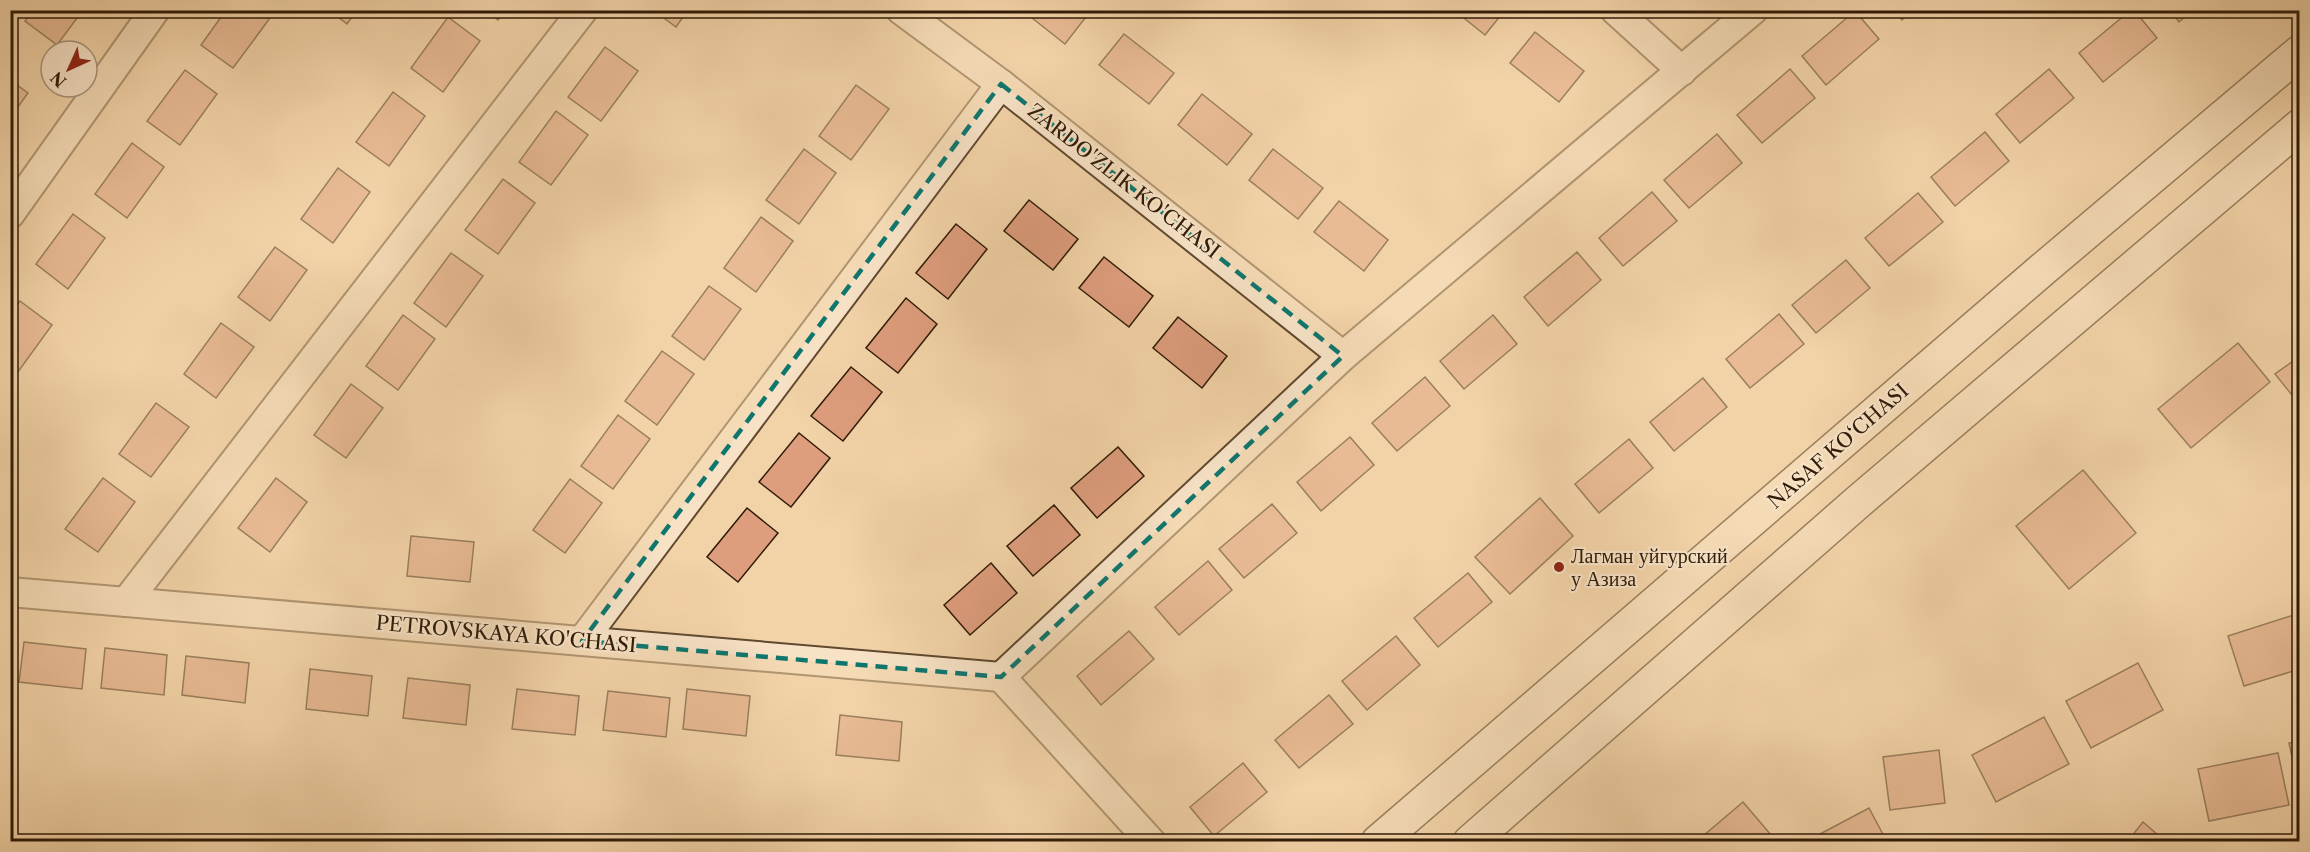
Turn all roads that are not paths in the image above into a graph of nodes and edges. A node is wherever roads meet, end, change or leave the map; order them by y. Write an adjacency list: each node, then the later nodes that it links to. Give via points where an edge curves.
1 (155, 10): 10 (street)
2 (583, 10): 13 (street)
3 (901, 10): 8 (street, ZARDO'ZLIK KO'CHASI)
4 (1615, 10): 7 (street)
5 (1753, 10): 7 (street)
6 (2300, 52): 17 (main road, NASAF KO‘CHASI)
7 (1682, 71): 11 (street)
8 (1001, 84): 11 (street, ZARDO'ZLIK KO'CHASI); 14 (street)
9 (2300, 126): 18 (main road, via 1859,501)
10 (10, 214)
11 (1343, 356): 15 (street)
12 (10, 592): 13 (street, PETROVSKAYA KO'CHASI)
13 (126, 602): 14 (street, PETROVSKAYA KO'CHASI)
14 (582, 641): 15 (street, PETROVSKAYA KO'CHASI)
15 (1001, 676): 16 (street)
16 (1151, 842)
17 (1378, 842)
18 (1470, 842)

